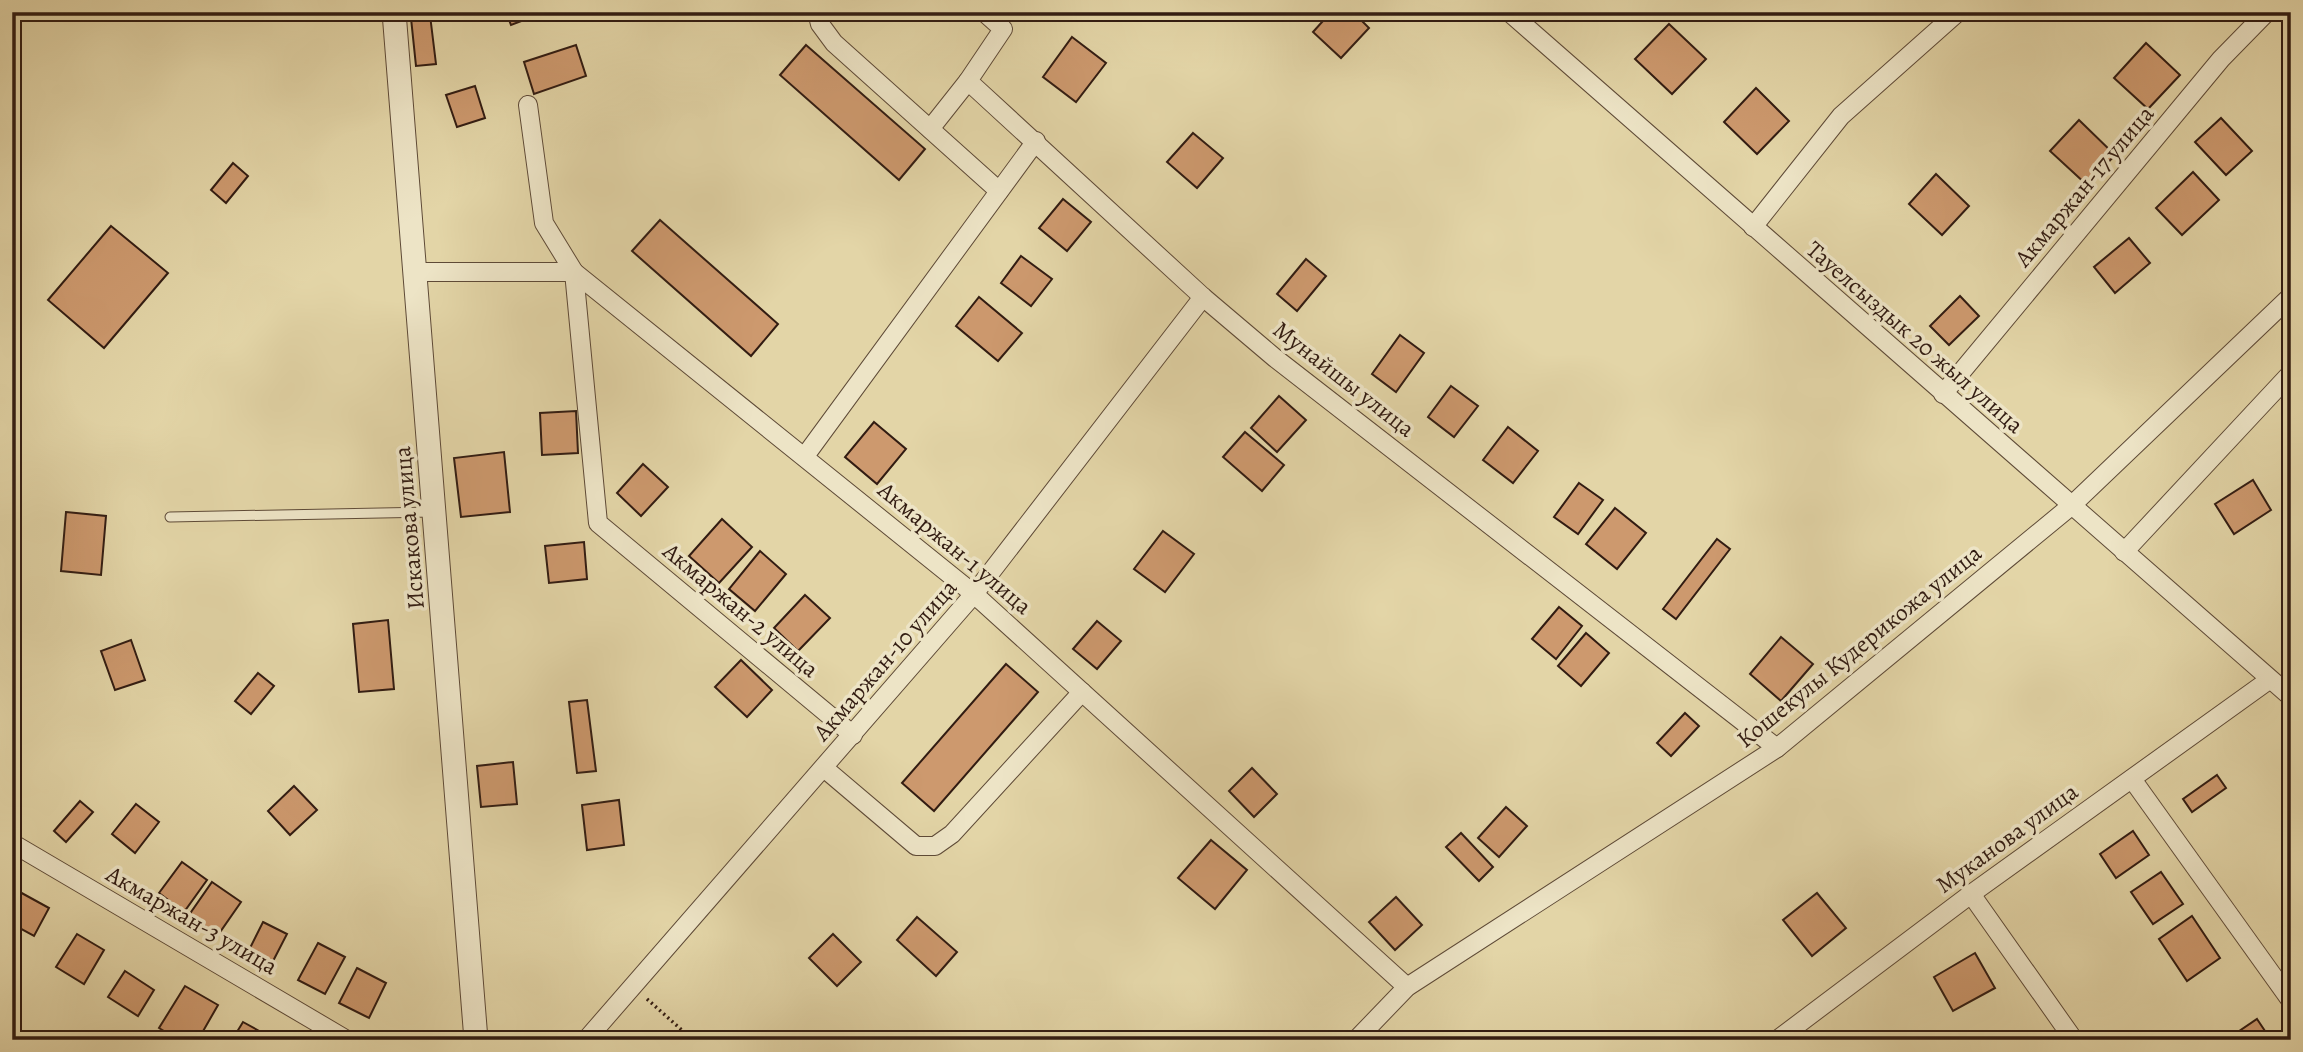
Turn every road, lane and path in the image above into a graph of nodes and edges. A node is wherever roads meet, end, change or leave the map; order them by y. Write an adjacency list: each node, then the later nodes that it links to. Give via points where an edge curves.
1 (394, 12): 14 (street, Искакова улица)
2 (817, 12): 10 (street, via 834,43)
3 (985, 12): 7 (street)
4 (1508, 12): 13 (street, Тауелсыздык 20 жыл улица)
5 (1958, 12): 13 (street, via 1841,116)
6 (2267, 12): 19 (street, Акмаржан-17 улица, via 2221,59)
7 (1006, 20): 8 (street)
8 (968, 81): 10 (street); 11 (street, Мунайшы улица)
9 (528, 104): 15 (street, via 544,223)
10 (930, 129): 12 (street)
11 (1036, 141): 12 (street); 17 (street, Мунайшы улица)
12 (999, 191): 20 (street)
13 (1753, 227): 19 (street, Тауелсыздык 20 жыл улица)
14 (414, 272): 15 (street); 22 (street, Искакова улица)
15 (574, 272): 20 (street, Акмаржан-1 улица); 29 (street, Акмаржан-2 улица, via 598,523)
16 (2291, 296): 21 (street, Кошекулы Кудерикожа улица)
17 (1203, 297): 25 (street, Акмаржан-10 улица); 30 (street, Мунайшы улица)
18 (2291, 373): 24 (street)
19 (1943, 394): 21 (street, Тауелсыздык 20 жыл улица)
20 (805, 456): 25 (street, Акмаржан-1 улица)
21 (2071, 506): 24 (street, Тауелсыздык 20 жыл улица); 30 (street, Кошекулы Кудерикожа улица)
22 (434, 512): 23 (lane); 39 (street, Искакова улица)
23 (170, 517)
24 (2124, 552): 26 (street, Тауелсыздык 20 жыл улица)
25 (974, 594): 27 (street, Акмаржан-1 улица); 29 (street, Акмаржан-10 улица)
26 (2269, 680): 28 (street, Тауелсыздык 20 жыл улица); 32 (street, Муканова улица)
27 (1082, 692): 31 (street, via 952,834 935,846 916,846); 36 (street, Акмаржан-1 улица)
28 (2291, 697)
29 (853, 735): 31 (street, Акмаржан-10 улица)
30 (1777, 748): 36 (street, Кошекулы Кудерикожа улица)
31 (824, 768): 35 (street, Акмаржан-10 улица)
32 (2132, 779): 34 (street, Муканова улица); 37 (street)
33 (12, 843): 38 (street, Акмаржан-3 улица)
34 (1971, 894): 43 (street, Муканова улица); 44 (street)
35 (633, 986): 40 (street, Акмаржан-10 улица); 41 (path)
36 (1407, 987): 42 (street, Кошекулы Кудерикожа улица)
37 (2291, 1001)
38 (347, 1040)
39 (476, 1040)
40 (586, 1040)
41 (693, 1040)
42 (1356, 1040)
43 (1777, 1040)
44 (2074, 1040)

